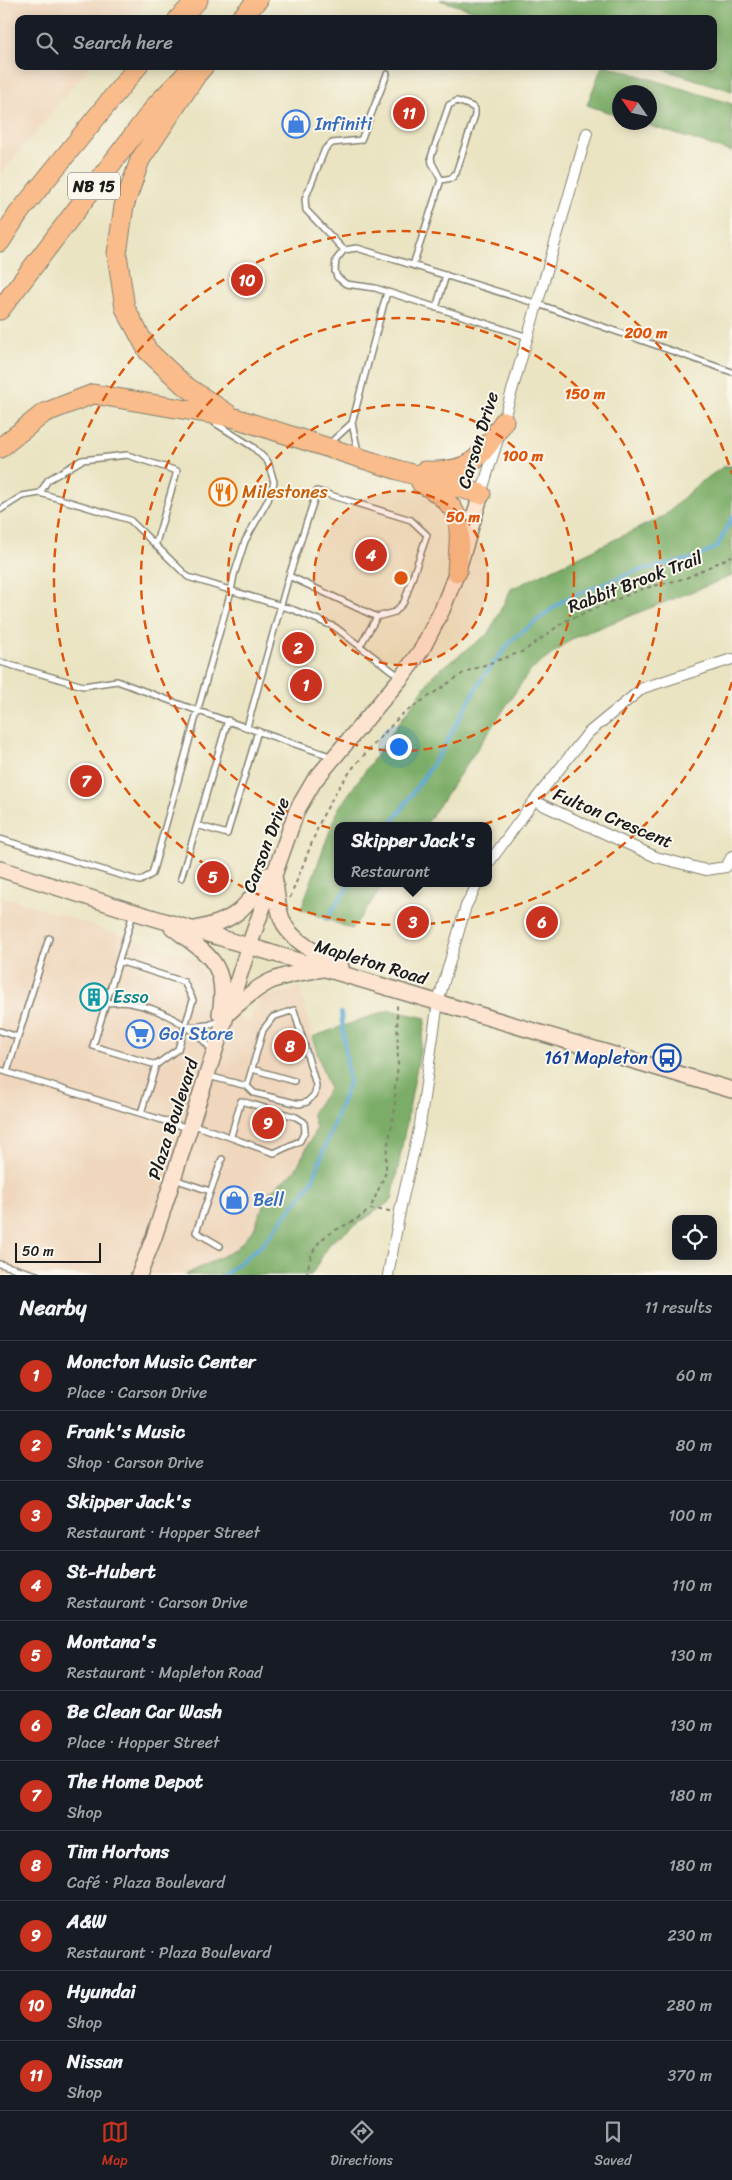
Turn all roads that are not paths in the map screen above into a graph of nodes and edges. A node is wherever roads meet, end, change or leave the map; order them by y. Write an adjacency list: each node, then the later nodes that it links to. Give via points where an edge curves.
1 (198, 0): 4 (highway)
2 (258, 0): 5 (highway)
3 (267, 0): 6 (highway)
4 (182, 15)
5 (244, 15)
6 (253, 15)
7 (126, 70): 14 (highway)
8 (135, 70): 15 (highway, NB 15, via 18,214)
9 (189, 70): 22 (highway, NB 15, via 157,104)
10 (200, 70): 26 (highway, via 140,160 124,206 117,254 126,308 148,352 184,385)
11 (387, 74): 16 (lane, via 362,140 332,143 325,150 305,199 306,210)
12 (587, 133): 20 (street, Carson Drive)
13 (440, 180): 13 (lane, via 452,178 456,173 475,115 475,109 457,101 449,106 431,157); 17 (lane)
14 (0, 227)
15 (0, 242)
16 (344, 250): 17 (lane, via 357,248); 19 (lane, via 335,266 341,281)
17 (414, 265): 18 (lane)
18 (446, 275): 20 (lane); 21 (lane)
19 (387, 292): 21 (lane); 28 (lane)
20 (538, 304): 23 (street, Carson Drive); 24 (lane)
21 (436, 308): 23 (lane)
22 (0, 310)
23 (528, 337): 27 (street, Carson Drive)
24 (732, 372)
25 (180, 409): 26 (highway); 30 (highway, via 93,394 44,413); 39 (lane, via 220,425 253,447 268,462 274,482 268,500 245,540)
26 (235, 418): 29 (highway)
27 (504, 421): 32 (highway, via 483,453 470,464 444,472); 34 (street, Carson Drive)
28 (352, 423): 29 (lane); 31 (lane)
29 (326, 447): 31 (highway)
30 (0, 448)
31 (360, 458): 32 (highway)
32 (398, 470): 34 (highway); 37 (highway, via 438,492 450,503 458,517 460,533)
33 (40, 493): 35 (lane, via 22,496); 36 (lane, via 130,520); 36 (lane, via 48,480 82,460 127,455 178,471)
34 (481, 494): 37 (main road, Carson Drive)
35 (0, 510)
36 (156, 544): 39 (lane, via 188,577)
37 (457, 572): 45 (main road, Carson Drive, via 422,649)
38 (289, 576): 40 (lane); 41 (lane); 41 (lane, via 317,492 411,520 427,534 404,602 395,612)
39 (231, 591): 40 (lane); 46 (lane)
40 (281, 606): 42 (lane, via 335,626); 48 (lane)
41 (377, 617): 42 (lane)
42 (360, 646): 45 (lane)
43 (732, 659): 51 (street, via 643,688 588,732)
44 (0, 662): 46 (lane, via 83,686 117,681)
45 (401, 678): 50 (main road, Carson Drive)
46 (198, 711): 47 (lane); 53 (lane, via 152,874 140,881)
47 (228, 720): 48 (lane); 52 (lane)
48 (247, 727): 49 (lane)
49 (258, 730): 50 (lane); 52 (lane, via 228,834)
50 (334, 757): 54 (main road, Carson Drive, via 314,781 297,810)
51 (534, 801): 55 (street, Fulton Crescent, via 656,857 706,870 726,867); 56 (street)
52 (197, 825): 59 (lane)
53 (0, 839)
54 (281, 856): 58 (main road, Carson Drive); 63 (main road, via 253,898 238,913 225,921)
55 (732, 856)
56 (492, 859)
57 (0, 869): 61 (main road, Mapleton Road)
58 (274, 875): 65 (main road, Carson Drive); 68 (main road, via 286,928 298,941)
59 (181, 878)
60 (476, 887): 69 (street, via 466,906)
61 (134, 912): 62 (main road, Mapleton Road); 66 (lane)
62 (164, 921): 63 (main road, Mapleton Road); 71 (main road, via 208,955 218,968 222,981)
63 (194, 930): 65 (main road, Mapleton Road)
64 (49, 938): 74 (lane)
65 (249, 946): 67 (main road, Mapleton Road); 71 (main road)
66 (119, 960): 70 (lane); 72 (lane, via 184,982 193,1000)
67 (328, 969): 68 (main road, Mapleton Road); 71 (main road, via 289,974 269,981)
68 (360, 978): 69 (main road, Mapleton Road)
69 (438, 1002): 83 (main road, Mapleton Road); 94 (street, via 420,1124)
70 (106, 1003): 72 (lane, via 129,1002 165,1014); 76 (lane, via 93,1046)
71 (222, 1018): 72 (lane, via 208,1025); 75 (main road, Plaza Boulevard)
72 (185, 1027): 75 (lane, via 204,1040); 76 (lane, via 178,1049)
73 (0, 1031): 74 (lane)
74 (18, 1036): 79 (lane)
75 (214, 1053): 80 (main road, Plaza Boulevard)
76 (156, 1065): 84 (lane)
77 (252, 1069): 81 (lane); 82 (lane); 82 (lane, via 264,1030 273,1017 294,1010 316,1085 315,1094 307,1102 299,1104 254,1093)
78 (0, 1070): 79 (lane)
79 (7, 1072): 84 (lane)
80 (207, 1076): 82 (lane); 85 (main road, Plaza Boulevard)
81 (294, 1080)
82 (247, 1086)
83 (732, 1090)
84 (141, 1113): 85 (lane)
85 (190, 1126): 86 (lane); 88 (main road, Plaza Boulevard)
86 (231, 1136): 86 (lane, via 241,1101 304,1122 305,1131 300,1141 274,1153)
87 (222, 1159): 89 (lane)
88 (173, 1178): 89 (lane); 93 (main road, Plaza Boulevard)
89 (210, 1191): 90 (lane, via 196,1232)
90 (220, 1246)
91 (0, 1264): 92 (lane)
92 (37, 1275)
93 (140, 1275)
94 (388, 1275)

